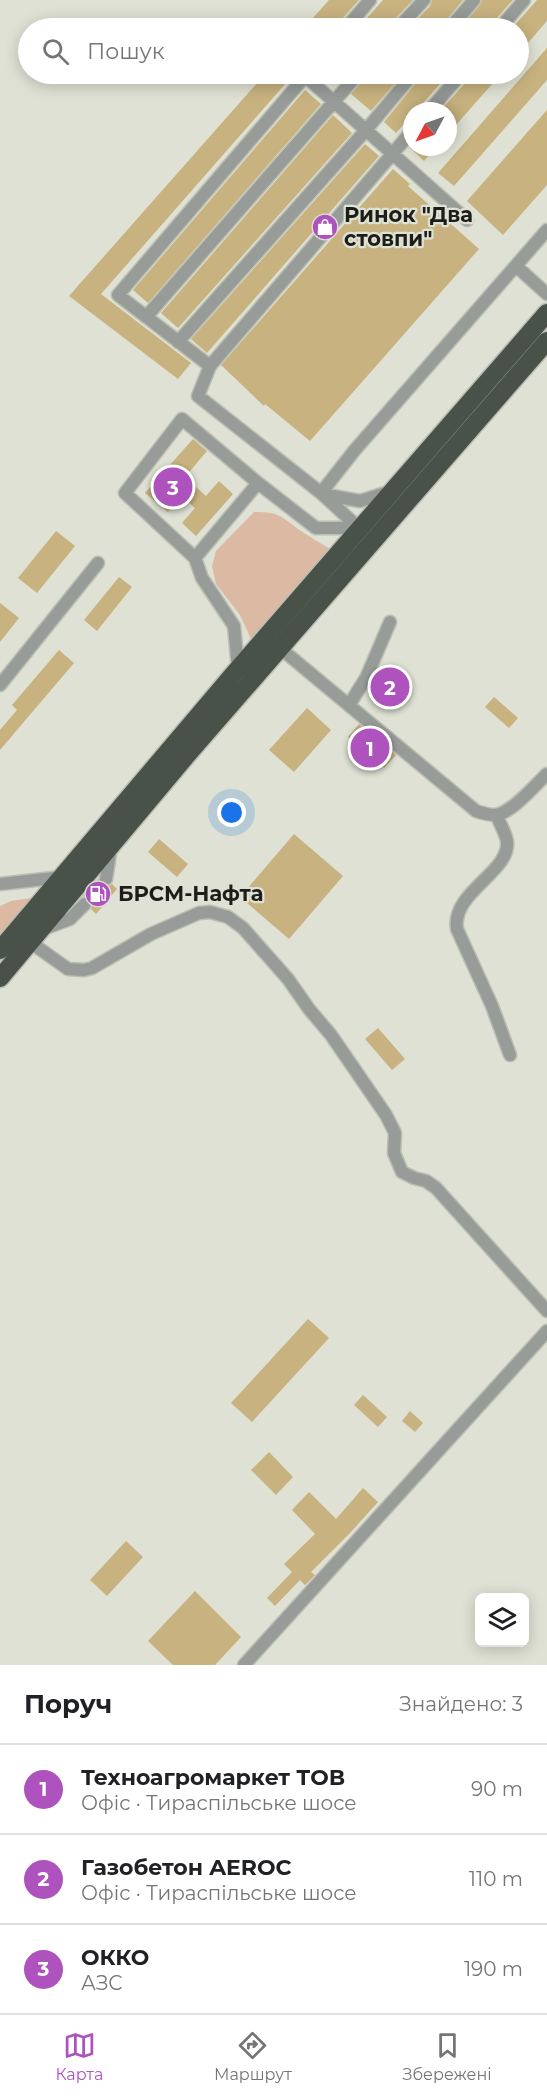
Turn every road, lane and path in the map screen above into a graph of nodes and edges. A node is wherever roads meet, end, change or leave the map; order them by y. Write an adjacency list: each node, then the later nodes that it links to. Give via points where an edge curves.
1 (370, 0): 5 (street)
2 (424, 0): 6 (street)
3 (474, 0): 7 (street)
4 (524, 0): 8 (street)
5 (355, 18)
6 (407, 18)
7 (459, 18)
8 (509, 18)
9 (298, 84): 24 (street, via 118,296)
10 (315, 84): 14 (street)
11 (349, 84): 14 (street)
12 (405, 84): 16 (street)
13 (452, 84): 15 (street)
14 (333, 101): 16 (street); 24 (street)
15 (437, 102)
16 (366, 130): 18 (street); 26 (street)
17 (403, 141): 18 (street)
18 (392, 154): 19 (street); 27 (street)
19 (467, 220)
20 (547, 230): 21 (street)
21 (516, 266): 22 (street); 30 (street)
22 (547, 294)
23 (547, 313): 29 (highway)
24 (146, 318): 26 (street)
25 (547, 341): 35 (highway)
26 (178, 342): 27 (street)
27 (210, 366): 30 (street, via 198,396)
28 (258, 483): 31 (street, via 316,528); 32 (street); 32 (street, via 182,419 125,493)
29 (392, 491): 30 (street, via 360,501); 31 (highway)
30 (321, 493): 31 (street)
31 (359, 528): 36 (highway)
32 (195, 558): 36 (street, via 202,578 234,626)
33 (98, 563): 37 (street)
34 (390, 622): 38 (street, via 366,678)
35 (280, 648): 38 (street); 41 (highway)
36 (238, 668): 42 (highway)
37 (0, 685)
38 (349, 705): 40 (street, via 476,810)
39 (547, 774): 40 (street, via 506,812)
40 (496, 815): 49 (street, via 507,842 504,856 461,906 456,921)
41 (111, 844): 43 (street); 46 (highway)
42 (62, 877): 44 (street); 47 (highway)
43 (106, 879)
44 (0, 884)
45 (85, 904): 46 (street, via 70,919)
46 (35, 936): 48 (highway); 50 (street, via 58,964 77,971 92,968 151,934 200,914 219,914 235,922 288,979 386,1115 395,1133 394,1153 402,1172 436,1188)
47 (0, 950)
48 (0, 978)
49 (510, 1055)
50 (547, 1311)
51 (547, 1331): 52 (street)
52 (244, 1665)

